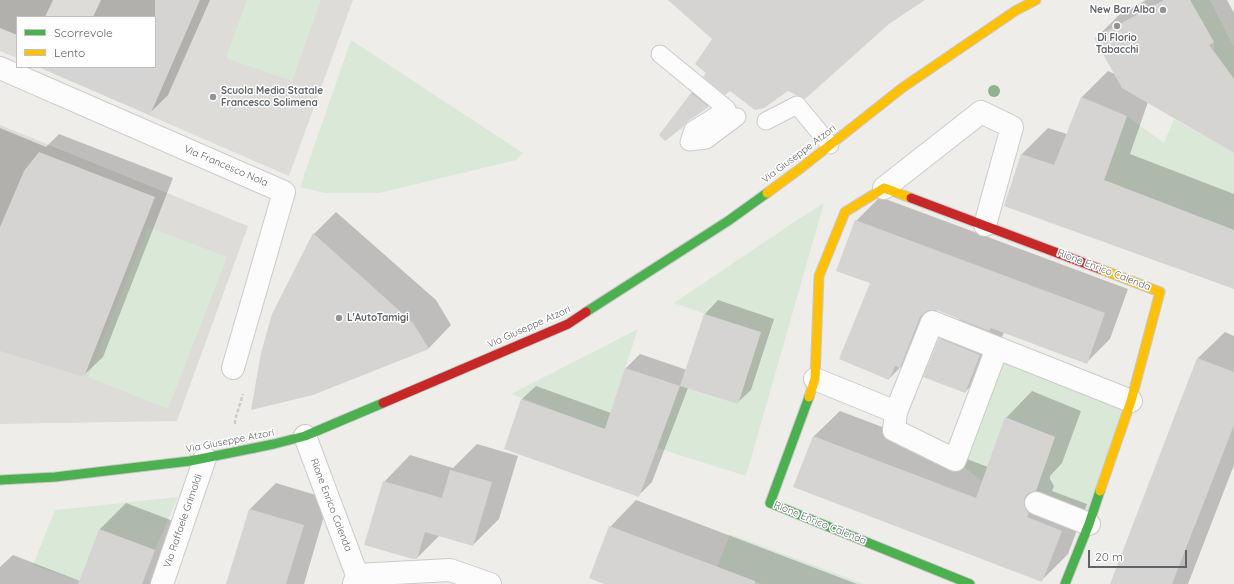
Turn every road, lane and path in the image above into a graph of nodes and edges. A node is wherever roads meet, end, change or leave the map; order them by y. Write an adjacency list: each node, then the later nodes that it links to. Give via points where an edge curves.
1 (1036, 0): 6 (street, Via Giuseppe Atzori, via 902,88)
2 (660, 54): 4 (lane, via 727,109 693,130 689,142 706,140)
3 (0, 68): 10 (street, Via Francesco Nola, via 284,192)
4 (737, 117)
5 (766, 121): 6 (lane, via 797,104)
6 (830, 144): 14 (street, Via Giuseppe Atzori, via 728,221 568,324)
7 (884, 188): 8 (street, Rione Enrico Calenda); 8 (street, Rione Enrico Calenda, via 981,112 1012,127); 11 (street, Rione Enrico Calenda, via 845,212 819,276)
8 (985, 225): 12 (street, Rione Enrico Calenda, via 1160,292)
9 (997, 348): 12 (street); 13 (street, via 932,322); 13 (street, via 955,460 894,430)
10 (233, 368): 15 (path, via 248,380 235,420)
11 (815, 379): 13 (street); 23 (street, Rione Enrico Calenda, via 770,503)
12 (1131, 401): 19 (street, Rione Enrico Calenda)
13 (896, 412)
14 (304, 436): 15 (street, Via Giuseppe Atzori); 20 (street, Rione Enrico Calenda)
15 (239, 452): 16 (street, Via Giuseppe Atzori)
16 (205, 458): 17 (street, Via Giuseppe Atzori, via 55,477); 21 (street, Via Raffaele Grimaldi)
17 (0, 480)
18 (1036, 503): 19 (street)
19 (1089, 524): 24 (street, Rione Enrico Calenda)
20 (355, 579): 22 (street, Rione Enrico Calenda, via 450,570)
21 (162, 584)
22 (490, 584)
23 (970, 584)
24 (1064, 584)

